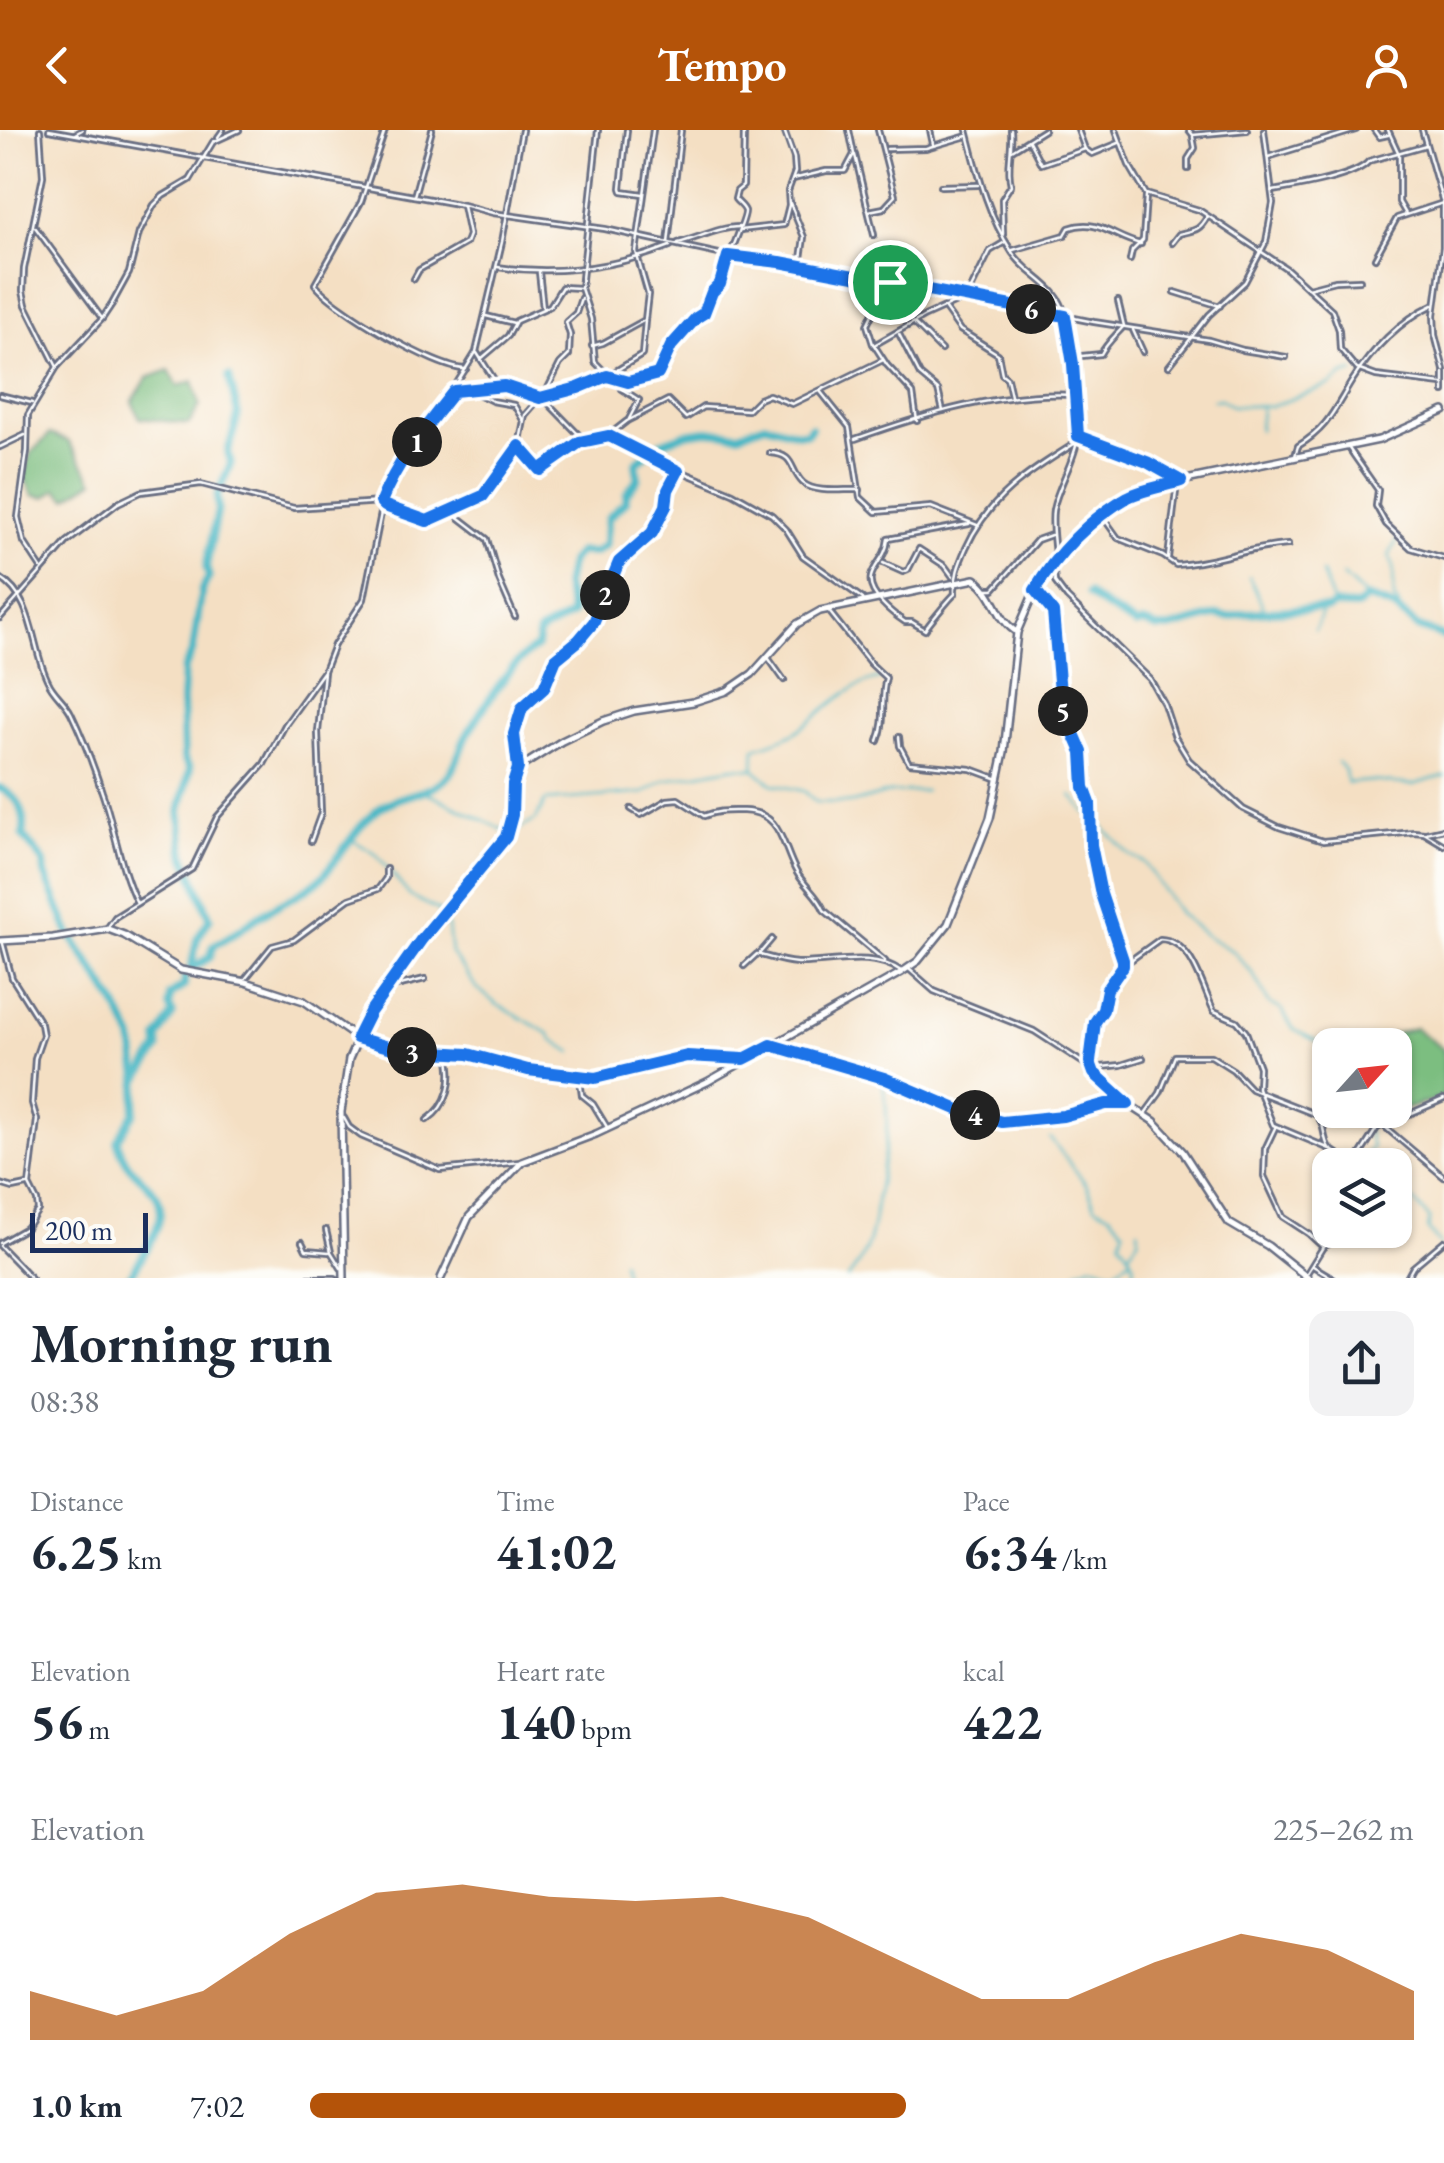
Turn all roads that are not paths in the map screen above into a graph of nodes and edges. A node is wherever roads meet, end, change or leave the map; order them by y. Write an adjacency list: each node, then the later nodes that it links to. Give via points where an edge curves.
1 (40, 130): 61 (street)
2 (50, 130): 31 (street)
3 (82, 130): 31 (street)
4 (223, 130): 33 (street)
5 (240, 130): 33 (street)
6 (384, 130): 49 (street)
7 (432, 130): 53 (street)
8 (522, 130): 58 (street)
9 (598, 130): 62 (street)
10 (628, 130): 51 (street, via 620,188)
11 (653, 130): 51 (street)
12 (681, 130): 69 (street)
13 (744, 130): 63 (street, via 744,186 736,199 745,212)
14 (784, 130): 46 (street)
15 (849, 130): 41 (street)
16 (878, 130): 39 (street)
17 (930, 130): 37 (street)
18 (1011, 130): 40 (street)
19 (1044, 130): 34 (street)
20 (1078, 130): 38 (street)
21 (1116, 130): 35 (street)
22 (1189, 130): 32 (street)
23 (1247, 130): 32 (street)
24 (1264, 130): 43 (street)
25 (1356, 130): 28 (street)
26 (1374, 130): 29 (street, via 1378,138)
27 (1422, 130): 36 (street)
28 (1347, 131): 43 (street)
29 (1389, 132): 42 (street)
30 (968, 133): 37 (street); 47 (street)
31 (73, 135): 44 (street)
32 (1193, 135): 45 (street)
33 (218, 139): 44 (street)
34 (1029, 141): 38 (street, via 1041,164); 40 (street)
35 (1120, 142): 38 (street, via 1096,153); 52 (street)
36 (1427, 144): 42 (street); 55 (street)
37 (933, 146): 39 (street)
38 (1085, 149)
39 (884, 150): 57 (street, via 895,196 884,208)
40 (1012, 150): 66 (street, via 1012,185 1002,199)
41 (854, 154): 46 (street, via 844,172); 57 (street)
42 (1399, 154): 50 (street, via 1322,182); 60 (street, via 1399,202)
43 (1268, 156): 50 (street)
44 (202, 158): 49 (street); 95 (street, via 190,180 162,196 144,219 129,273)
45 (1188, 169)
46 (793, 179): 54 (street)
47 (980, 184): 48 (street); 66 (street)
48 (940, 186)
49 (366, 187): 53 (street); 114 (street, via 317,288 335,306 418,353)
50 (1271, 191): 70 (street)
51 (642, 194): 65 (street)
52 (1146, 194): 59 (street); 68 (street)
53 (414, 198): 56 (street)
54 (788, 198): 63 (street, via 784,225); 77 (street, via 804,237)
55 (1443, 203): 60 (street); 88 (street)
56 (462, 204): 58 (street); 80 (street, via 466,243 418,270)
57 (868, 211): 64 (street)
58 (506, 214): 62 (street); 76 (street)
59 (1208, 216): 67 (street); 70 (street)
60 (1406, 216): 74 (street, via 1393,222)
61 (34, 226): 95 (street); 113 (street, via 24,299)
62 (585, 228): 65 (street); 78 (street)
63 (739, 229): 69 (street, via 725,226); 72 (street)
64 (874, 235)
65 (639, 237): 69 (street); 73 (street)
66 (1005, 240): 71 (street); 86 (street, via 990,251)
67 (1172, 242)
68 (1141, 244): 71 (street, via 1082,224); 75 (street)
69 (670, 245): 72 (street); 73 (street)
70 (1262, 250): 83 (street); 89 (street, via 1245,282)
71 (1011, 251): 94 (street, via 1057,294)
72 (728, 256): 77 (street); 118 (street, via 704,313 668,349 660,371)
73 (638, 258): 78 (street); 96 (street, via 648,294)
74 (1374, 258)
75 (1130, 260)
76 (496, 266): 79 (street); 93 (street)
77 (800, 266): 86 (street)
78 (584, 268): 79 (street); 82 (street)
79 (539, 270): 92 (street)
80 (414, 279)
81 (1360, 280): 83 (street)
82 (581, 288): 85 (street); 92 (street, via 562,287)
83 (1307, 289): 115 (street, via 1332,310 1340,349)
84 (1176, 292): 89 (street)
85 (582, 297): 104 (street); 128 (street, via 566,322 570,355)
86 (966, 298): 91 (street); 94 (street)
87 (1118, 301): 99 (street)
88 (1434, 304): 115 (street, via 1401,324); 116 (street)
89 (1221, 306): 102 (street)
90 (876, 308): 103 (street, via 868,324)
91 (944, 308): 97 (street); 126 (street, via 960,330 998,354)
92 (543, 310): 98 (street)
93 (484, 315): 98 (street); 106 (street)
94 (1065, 316): 99 (street); 108 (street)
95 (102, 319): 113 (street)
96 (645, 320): 104 (street); 117 (street, via 642,354)
97 (914, 322): 101 (street); 105 (street)
98 (514, 323): 110 (street)
99 (1124, 326): 100 (street); 108 (street, via 1102,354)
100 (1132, 329): 102 (street); 107 (street)
101 (898, 332): 103 (street); 131 (street, via 920,375 938,390)
102 (1194, 337): 109 (street); 112 (street)
103 (874, 345): 111 (street)
104 (592, 346): 117 (street)
105 (941, 350)
106 (476, 352): 110 (street); 114 (street)
107 (1143, 352)
108 (1072, 357): 127 (street)
109 (1286, 357)
110 (480, 360): 120 (street)
111 (884, 360): 122 (street); 133 (street, via 912,393)
112 (1169, 366)
113 (57, 367): 129 (street)
114 (466, 369): 123 (street)
115 (1361, 370): 119 (street); 145 (street, via 1339,408)
116 (1444, 372): 119 (street)
117 (608, 376): 118 (street); 128 (street)
118 (619, 381): 132 (street, via 638,400)
119 (1442, 384): 124 (street)
120 (504, 386): 121 (street); 128 (street)
121 (466, 388): 123 (street); 134 (street, via 514,404)
122 (819, 390): 132 (street, via 792,404 769,395 748,410 703,407 686,418 668,400); 139 (street)
123 (454, 391): 149 (street)
124 (1444, 392)
125 (0, 395): 129 (street)
126 (1012, 396): 127 (street); 131 (street)
127 (1075, 396): 137 (street)
128 (542, 397): 134 (street); 138 (street)
129 (34, 403): 135 (street)
130 (1444, 411): 142 (street, via 1392,436)
131 (944, 412): 133 (street)
132 (629, 420): 136 (street)
133 (917, 420): 139 (street)
134 (524, 421): 141 (street)
135 (27, 433): 143 (street); 160 (street, via 18,521)
136 (609, 436): 138 (street); 146 (street)
137 (1078, 436): 140 (street); 147 (street)
138 (590, 440): 141 (street, via 540,470)
139 (853, 440): 148 (street)
140 (1076, 442): 153 (street, via 1015,482); 154 (street, via 1054,507)
141 (519, 446): 150 (street, via 483,496)
142 (1348, 446): 145 (street); 157 (street, via 1378,490 1376,506 1386,524 1411,548)
143 (0, 448)
144 (770, 452): 148 (street, via 793,462 808,486)
145 (1295, 456): 147 (street)
146 (678, 471): 167 (street, via 776,518 803,556); 177 (street, via 652,533 619,562 594,622 556,659 544,688 522,708 514,734)
147 (1179, 482): 151 (street, via 1134,495); 156 (street)
148 (860, 490): 152 (street, via 879,513 931,507)
149 (381, 502): 150 (street, via 422,521); 160 (street, via 294,508 200,484 141,492 110,508); 173 (street, via 366,593)
150 (452, 512): 169 (street, via 487,539)
151 (1102, 516): 156 (street, via 1118,538); 158 (street)
152 (969, 524): 153 (street); 159 (street, via 892,537)
153 (976, 525): 162 (street)
154 (1052, 535): 158 (street); 163 (street, via 1037,540)
155 (1288, 545): 156 (street, via 1186,564)
156 (1168, 558)
157 (1444, 558)
158 (1054, 560): 164 (street); 181 (street, via 1056,582 1067,598 1154,684 1189,760 1243,809 1323,841)
159 (882, 562): 162 (street, via 903,572 918,549); 166 (street, via 871,575)
160 (41, 569): 165 (street)
161 (0, 578): 165 (street)
162 (954, 580): 163 (street, via 975,579); 166 (street); 166 (street, via 947,608 925,630)
163 (987, 589): 171 (street)
164 (1035, 590): 171 (street); 192 (street, via 1053,612 1060,699 1082,752 1091,845)
165 (19, 597): 170 (street); 185 (street, via 47,680 72,716 102,790)
166 (876, 598): 167 (street)
167 (864, 600): 168 (street)
168 (827, 608): 172 (street, via 797,624); 176 (street, via 886,678)
169 (515, 617)
170 (0, 618)
171 (1018, 632): 178 (street)
172 (768, 658): 174 (street); 177 (street, via 726,691 603,721)
173 (324, 670): 182 (street, via 320,813); 185 (street, via 264,764 217,817 192,869)
174 (784, 680)
175 (900, 737): 178 (street, via 909,763 971,769)
176 (878, 741)
177 (518, 768): 196 (street, via 506,837)
178 (999, 780): 193 (street, via 950,920)
179 (631, 809): 190 (street, via 641,815 678,798 704,816 728,808 760,812 776,826 802,882 824,910)
180 (1444, 829): 181 (street)
181 (1424, 833): 183 (street)
182 (311, 841)
183 (1444, 845)
184 (386, 869): 195 (street, via 378,889 349,899 294,940 272,946)
185 (138, 904): 186 (street)
186 (108, 929): 188 (street); 195 (street, via 181,970)
187 (772, 939): 189 (street)
188 (2, 941): 219 (street, via 12,978 43,1035 35,1058)
189 (761, 954): 190 (street, via 792,962); 191 (street)
190 (885, 962): 193 (street)
191 (744, 966)
192 (1123, 966): 202 (street, via 1095,1022); 204 (street, via 1160,939 1177,944 1203,980 1214,1011 1246,1032)
193 (905, 970): 198 (street); 202 (street, via 934,991 1034,1031)
194 (424, 980): 196 (street)
195 (246, 982): 197 (street, via 314,1005)
196 (390, 987): 197 (street)
197 (357, 1038): 199 (street, via 399,1050); 207 (street)
198 (771, 1045): 201 (street); 206 (street, via 1002,1122)
199 (448, 1053): 203 (street); 210 (street, via 447,1098)
200 (1142, 1058): 202 (street)
201 (744, 1059): 203 (street, via 687,1056); 213 (street)
202 (1092, 1068): 206 (street)
203 (580, 1077): 213 (street, via 582,1095)
204 (1261, 1094): 208 (street, via 1211,1056 1176,1056); 211 (street); 215 (street, via 1317,1115)
205 (1444, 1100): 209 (street)
206 (1128, 1104): 208 (street)
207 (341, 1112): 216 (street, via 360,1136 440,1170); 228 (street)
208 (1145, 1114): 229 (street, via 1182,1152 1229,1223)
209 (1412, 1114)
210 (427, 1120)
211 (1276, 1127): 214 (street); 221 (street, via 1264,1176 1283,1217)
212 (1386, 1128): 217 (street)
213 (608, 1129): 216 (street)
214 (1325, 1148)
215 (1329, 1148)
216 (522, 1162): 233 (street, via 470,1217)
217 (1444, 1177)
218 (0, 1184): 219 (street)
219 (29, 1185): 224 (street, via 38,1210 26,1228)
220 (326, 1230): 226 (street)
221 (1312, 1237)
222 (1444, 1241): 235 (street)
223 (302, 1242): 226 (street, via 306,1250)
224 (0, 1244): 230 (street)
225 (1322, 1248): 227 (street)
226 (331, 1252): 228 (street)
227 (1313, 1265): 229 (street); 234 (street)
228 (344, 1276)
229 (1307, 1276)
230 (31, 1278)
231 (306, 1278): 232 (street)
232 (335, 1278)
233 (441, 1278)
234 (1333, 1278)
235 (1406, 1278)

